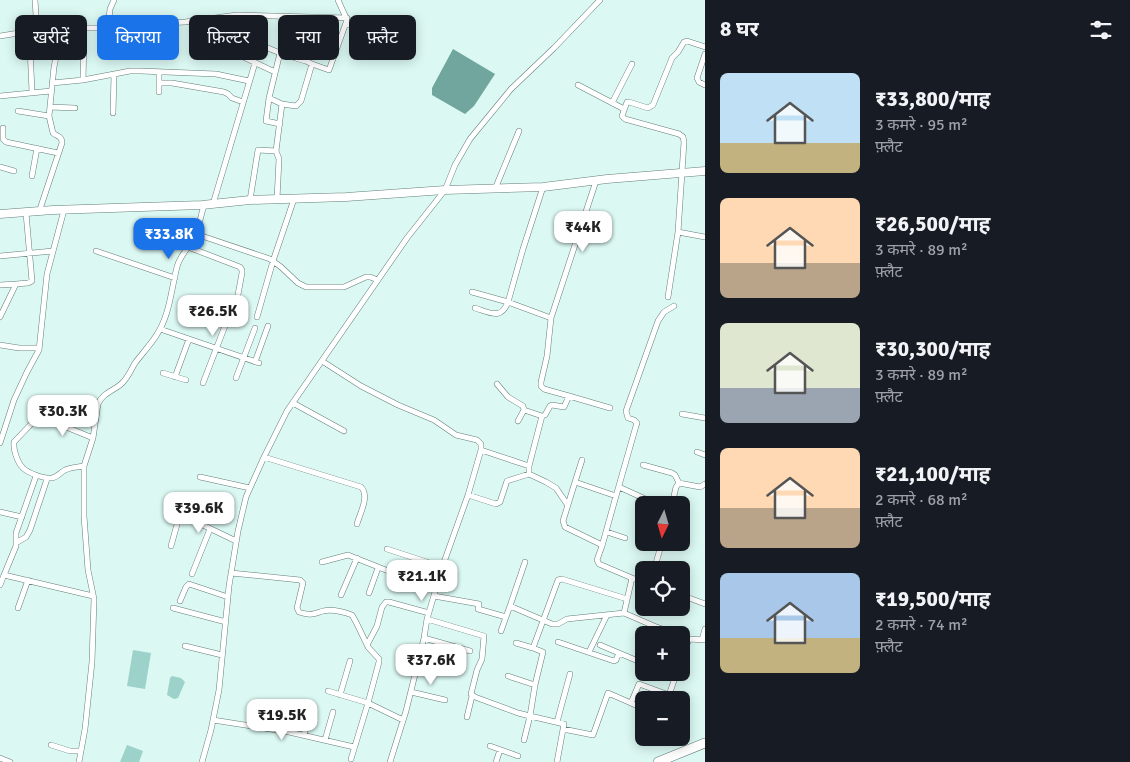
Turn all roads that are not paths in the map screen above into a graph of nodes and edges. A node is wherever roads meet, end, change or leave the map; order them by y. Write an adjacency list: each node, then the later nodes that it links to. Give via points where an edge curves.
1 (35, 0): 5 (street)
2 (114, 0): 6 (street)
3 (338, 0): 8 (street)
4 (600, 0): 60 (street, via 511,89 470,138)
5 (36, 15)
6 (109, 15)
7 (268, 16): 8 (street)
8 (347, 20): 21 (street, via 329,70)
9 (15, 34): 10 (street)
10 (0, 36)
11 (705, 47): 42 (street, via 684,42 672,58 653,105 645,108 629,102)
12 (705, 54): 30 (street, via 697,81)
13 (31, 60): 33 (street)
14 (56, 60): 28 (street)
15 (83, 60): 26 (street)
16 (249, 60): 20 (street)
17 (278, 60): 24 (street)
18 (302, 60): 19 (street)
19 (305, 61): 21 (street)
20 (255, 63): 24 (street); 27 (street)
21 (312, 64): 39 (street, via 301,101 296,106)
22 (632, 64): 38 (street)
23 (159, 72): 25 (street, via 135,71); 27 (street, via 216,74); 29 (street)
24 (275, 72): 36 (street)
25 (114, 75): 26 (street); 44 (street)
26 (83, 80): 28 (street)
27 (249, 81): 37 (street)
28 (52, 83): 32 (street)
29 (159, 83): 34 (street); 37 (street, via 224,92)
30 (705, 84)
31 (578, 85): 38 (street)
32 (51, 91): 33 (street); 40 (street)
33 (32, 92): 35 (street)
34 (158, 92)
35 (0, 96)
36 (269, 98): 39 (street); 46 (street, via 266,122)
37 (243, 102): 65 (street)
38 (612, 103): 42 (street)
39 (282, 104): 46 (street)
40 (50, 107): 41 (street); 45 (street)
41 (75, 108)
42 (624, 109): 55 (street, via 622,116 625,119 683,137)
43 (18, 111): 45 (street)
44 (113, 113)
45 (49, 116): 51 (street, via 53,133 62,139)
46 (280, 124): 50 (street)
47 (4, 128): 49 (street, via 4,141)
48 (519, 131): 59 (street)
49 (37, 148): 51 (street); 56 (street)
50 (276, 151): 61 (street, via 279,159); 63 (street, via 258,150)
51 (58, 153): 68 (street)
52 (0, 167): 53 (street)
53 (14, 171)
54 (705, 171): 55 (main road)
55 (682, 173): 57 (main road); 70 (street)
56 (32, 176)
57 (596, 181): 58 (main road); 92 (street)
58 (543, 187): 59 (main road); 86 (street)
59 (495, 189): 60 (main road)
60 (445, 190): 62 (main road); 80 (street)
61 (277, 199): 62 (main road); 63 (main road)
62 (294, 199): 78 (street)
63 (250, 200): 65 (main road)
64 (204, 204): 65 (main road); 66 (main road); 71 (street)
65 (213, 204)
66 (64, 210): 68 (main road); 75 (street)
67 (26, 212): 68 (main road); 69 (main road); 76 (street)
68 (39, 212)
69 (0, 214)
70 (678, 232): 72 (street); 84 (street)
71 (196, 234): 73 (street); 78 (street)
72 (705, 237)
73 (188, 247): 79 (street, via 180,259); 85 (street, via 240,267 242,274)
74 (96, 250): 79 (street)
75 (53, 251): 76 (street); 98 (street, via 47,274)
76 (30, 254): 77 (street); 81 (street, via 32,281)
77 (0, 256)
78 (273, 261): 80 (street, via 306,287 344,287 366,277); 91 (street)
79 (175, 278): 95 (street)
80 (378, 280): 101 (street)
81 (16, 284): 82 (street); 90 (street)
82 (0, 285)
83 (472, 292): 86 (street)
84 (668, 298)
85 (237, 300)
86 (508, 302): 88 (street, via 498,314); 92 (street)
87 (674, 306): 136 (street, via 658,321 626,411 636,426)
88 (475, 308)
89 (230, 313): 99 (street)
90 (0, 316)
91 (256, 317)
92 (551, 318): 108 (street, via 541,386)
93 (268, 326): 100 (street, via 257,362)
94 (255, 328): 100 (street)
95 (160, 329): 96 (street); 119 (street, via 125,381 100,400)
96 (189, 339): 99 (street); 103 (street)
97 (0, 345): 98 (street)
98 (39, 348): 120 (street, via 14,400)
99 (216, 349): 100 (street); 106 (street)
100 (243, 358): 104 (street)
101 (322, 361): 110 (street); 121 (street, via 361,386 434,420 456,435 477,440 481,444)
102 (163, 373): 103 (street)
103 (175, 377): 105 (street)
104 (236, 378)
105 (186, 380)
106 (204, 383)
107 (497, 384): 113 (street)
108 (569, 396): 112 (street); 115 (street, via 564,407 552,405)
109 (62, 402): 119 (street, via 71,407 66,427)
110 (293, 403): 118 (street); 124 (street)
111 (39, 406): 130 (street, via 35,420 13,445 24,470)
112 (610, 408)
113 (524, 410): 115 (street); 117 (street)
114 (682, 414): 116 (street)
115 (542, 416): 128 (street)
116 (705, 418)
117 (518, 421)
118 (344, 431)
119 (93, 438): 127 (street)
120 (0, 443)
121 (480, 450): 128 (street); 138 (street)
122 (698, 452): 123 (street)
123 (705, 455)
124 (264, 457): 137 (street); 145 (street, via 362,487 365,497)
125 (582, 460): 133 (street)
126 (643, 465): 134 (street, via 672,472)
127 (84, 466): 132 (street); 169 (street, via 84,516)
128 (529, 466): 129 (street)
129 (529, 474): 138 (street, via 507,482 500,502 496,504); 142 (street, via 556,488)
130 (36, 476): 132 (street); 144 (street)
131 (200, 477): 137 (street)
132 (47, 478): 150 (street, via 30,530)
133 (575, 482): 139 (street); 142 (street)
134 (679, 483): 135 (street); 141 (street)
135 (705, 484)
136 (619, 487): 139 (street); 140 (street)
137 (250, 488): 149 (street)
138 (468, 495): 158 (street)
139 (616, 496): 147 (street)
140 (639, 496)
141 (674, 496)
142 (567, 504): 152 (street, via 563,521 565,527)
143 (0, 512): 144 (street)
144 (22, 517): 150 (street)
145 (357, 524)
146 (210, 529): 149 (street); 151 (street, via 181,516); 160 (street)
147 (607, 532): 148 (street); 152 (street)
148 (625, 538)
149 (236, 541): 159 (street)
150 (16, 543): 161 (street)
151 (171, 546)
152 (602, 546): 162 (street, via 597,560 599,564)
153 (387, 549): 158 (street)
154 (356, 558): 155 (street, via 344,555); 157 (street); 168 (street)
155 (322, 562)
156 (525, 562): 176 (street)
157 (378, 568): 166 (street); 167 (street)
158 (442, 568): 166 (street)
159 (231, 573): 171 (street); 193 (street, via 300,580 303,583 299,612 313,615 331,611 352,615)
160 (192, 574)
161 (4, 575): 164 (street); 165 (street)
162 (632, 578): 163 (street); 173 (street)
163 (635, 579)
164 (28, 580): 169 (street); 177 (street)
165 (0, 585)
166 (436, 590): 170 (street)
167 (368, 593)
168 (341, 595)
169 (93, 596): 235 (street, via 92,662)
170 (434, 596): 181 (street); 182 (street, via 480,604 478,610)
171 (228, 597): 174 (street, via 190,584); 184 (street)
172 (690, 598): 175 (street)
173 (627, 599): 179 (street); 183 (street, via 559,579)
174 (180, 601)
175 (705, 604)
176 (510, 606): 182 (street); 183 (street)
177 (18, 608)
178 (172, 608): 184 (street)
179 (624, 614): 180 (street); 185 (street)
180 (607, 615): 183 (street, via 567,619 558,624); 198 (street)
181 (428, 616): 188 (street); 193 (street, via 386,602); 212 (street, via 484,636)
182 (506, 618): 187 (street)
183 (544, 619): 196 (street)
184 (226, 622): 200 (street)
185 (654, 626)
186 (705, 629): 190 (street)
187 (501, 631)
188 (424, 638): 197 (street); 201 (street)
189 (690, 639): 190 (street)
190 (703, 640)
191 (516, 642): 196 (street)
192 (558, 642): 198 (street)
193 (367, 644): 214 (street, via 380,662)
194 (600, 645): 199 (street)
195 (185, 646): 200 (street)
196 (533, 648): 208 (street, via 543,652)
197 (470, 651)
198 (589, 652): 199 (street, via 615,662)
199 (620, 653): 202 (street)
200 (222, 655): 222 (street)
201 (419, 658): 204 (street); 210 (street)
202 (635, 660)
203 (350, 661): 211 (street)
204 (451, 666)
205 (570, 674): 224 (street)
206 (508, 676): 208 (street)
207 (674, 681): 215 (street, via 670,694 639,684)
208 (535, 684): 220 (street)
209 (328, 691): 211 (street)
210 (411, 692): 213 (street); 223 (street)
211 (340, 695): 214 (street)
212 (472, 696): 220 (street); 221 (street)
213 (446, 700)
214 (368, 703): 223 (street); 233 (street)
215 (631, 703): 217 (street); 225 (street, via 608,693 593,735)
216 (296, 705): 226 (street)
217 (635, 705)
218 (333, 712): 228 (street)
219 (309, 715): 227 (street)
220 (530, 716): 224 (street); 229 (street)
221 (467, 718)
222 (213, 720): 226 (street); 241 (street)
223 (403, 720): 242 (street)
224 (557, 722): 225 (street, via 564,724)
225 (563, 730): 244 (street)
226 (289, 732): 227 (street)
227 (304, 735): 228 (street)
228 (325, 740): 233 (street)
229 (524, 740)
230 (705, 743): 245 (highway)
231 (51, 745): 235 (street)
232 (490, 746): 234 (street)
233 (354, 748): 238 (street)
234 (500, 750): 236 (street); 243 (street)
235 (81, 751): 240 (street)
236 (518, 756)
237 (0, 758): 239 (street)
238 (351, 758)
239 (10, 762)
240 (78, 762)
241 (202, 762)
242 (390, 762)
243 (496, 762)
244 (557, 762)
245 (658, 762)

